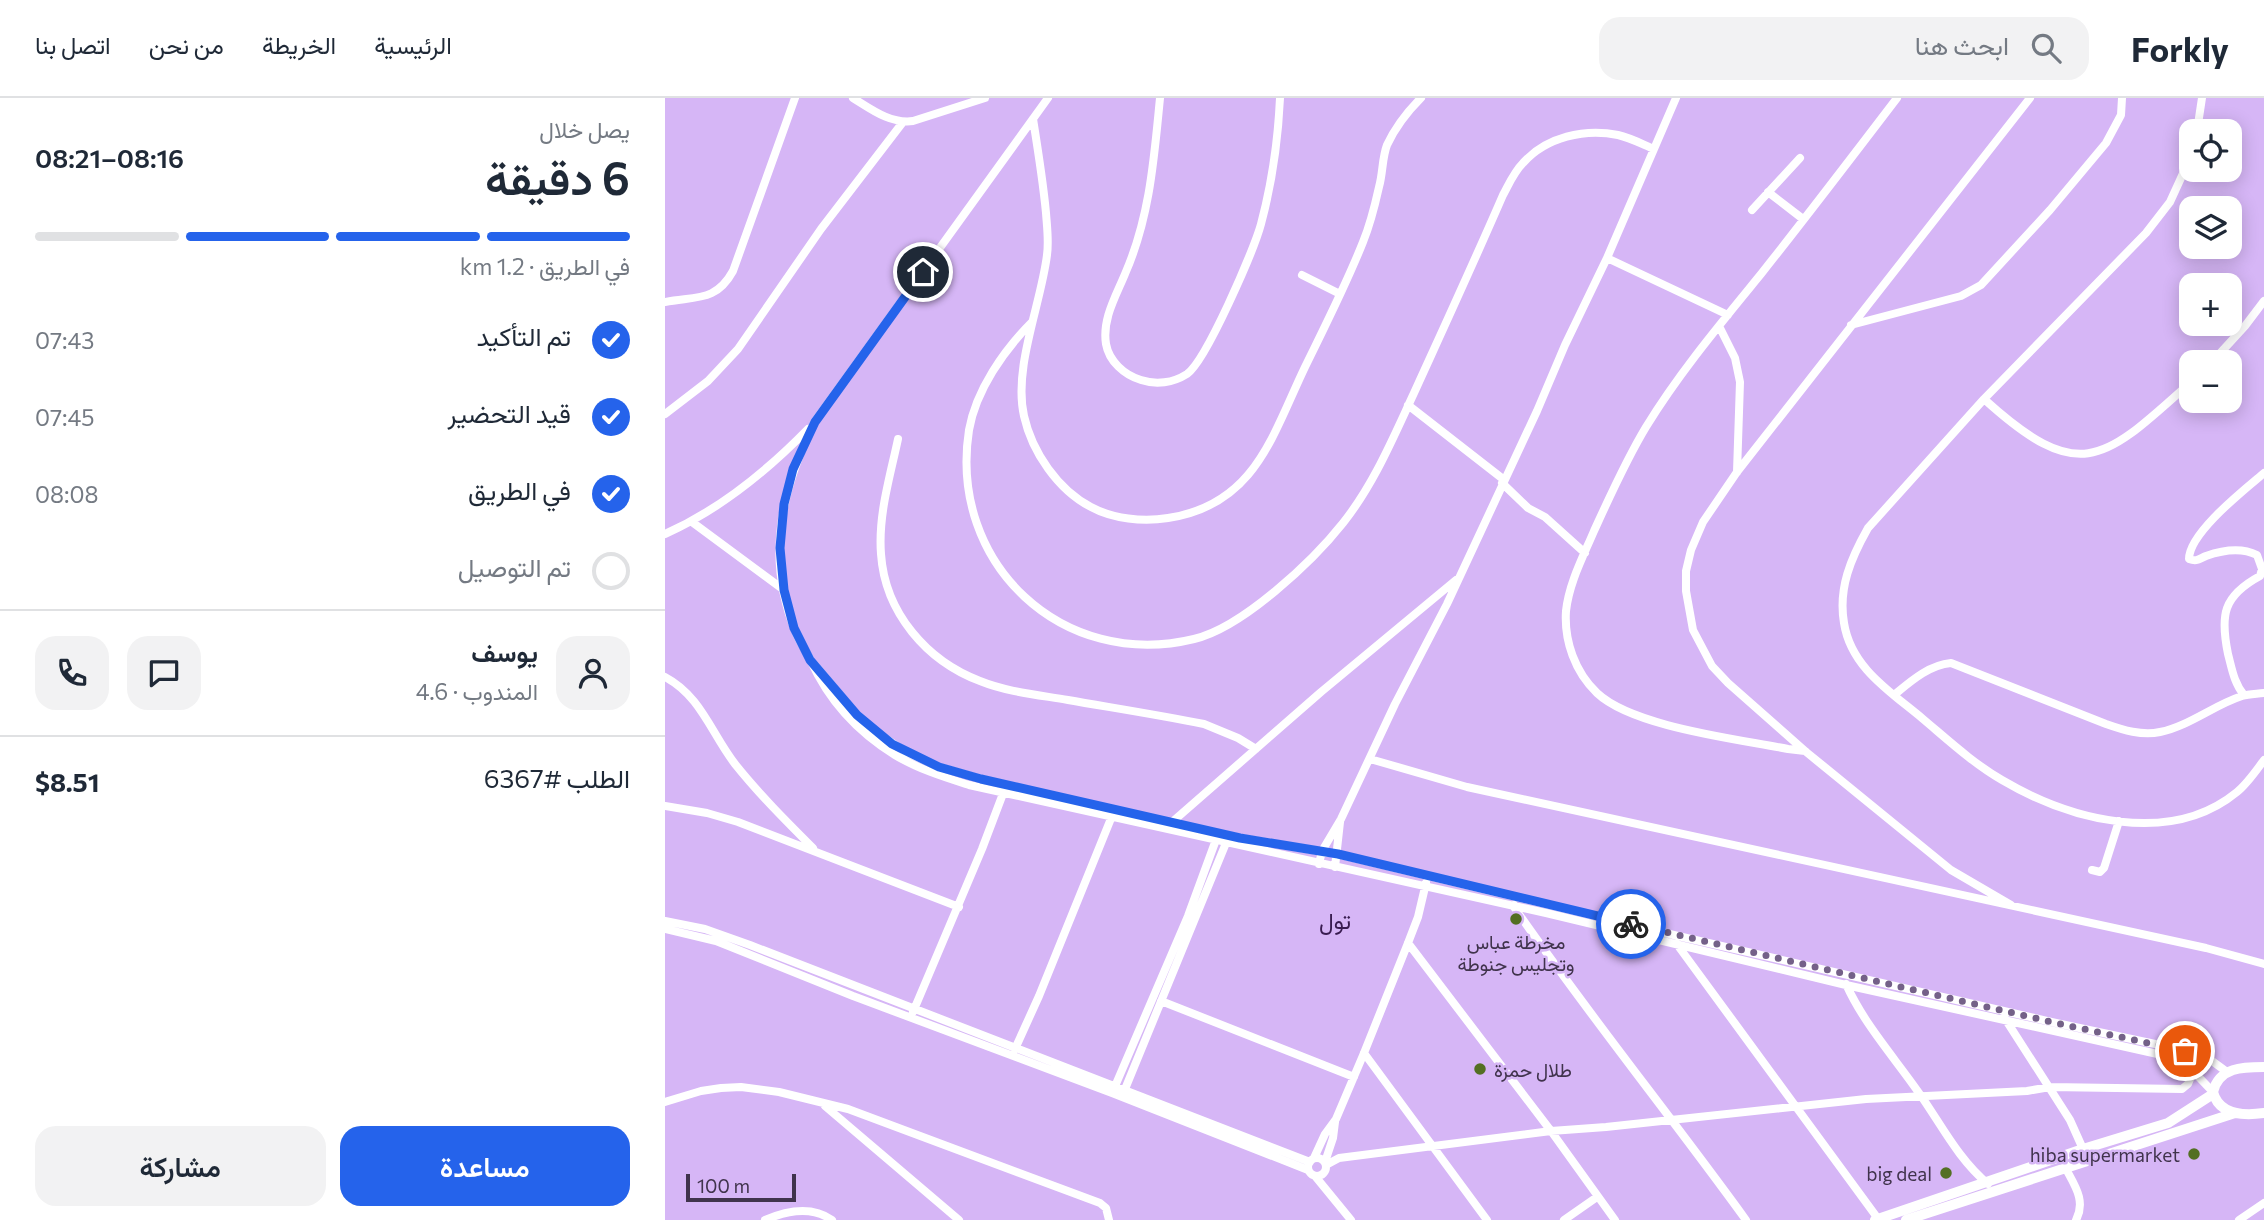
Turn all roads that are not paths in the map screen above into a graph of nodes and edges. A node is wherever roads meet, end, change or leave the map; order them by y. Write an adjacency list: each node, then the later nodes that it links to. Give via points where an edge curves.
1 (795, 98): 26 (street, via 727,282 711,294)
2 (853, 98): 15 (street, via 890,120)
3 (985, 98): 15 (street)
4 (1048, 98): 13 (street)
5 (1160, 98): 6 (street, via 1143,224 1105,334 1109,354 1120,368 1137,379 1157,383 1177,379 1196,366 1251,251 1265,207)
6 (1280, 98)
7 (1421, 98): 24 (street, via 1387,146 1364,240)
8 (1676, 98): 16 (street)
9 (1897, 98): 21 (street)
10 (2030, 98): 30 (street)
11 (2122, 98): 30 (street, via 2121,115 2106,143 1981,285 1961,296)
12 (2202, 98): 14 (street)
13 (1033, 119): 28 (street, via 1048,239); 36 (street)
14 (2199, 119)
15 (903, 122): 35 (street, via 738,349 708,381)
16 (1654, 149): 22 (street); 34 (street, via 1620,135 1588,133 1547,144 1525,160 1503,195)
17 (1800, 158): 19 (street)
18 (2179, 182): 33 (street, via 2154,224)
19 (1768, 192): 20 (street); 21 (street)
20 (1752, 210)
21 (1803, 219): 27 (street)
22 (1607, 258): 27 (street); 40 (street)
23 (1302, 275): 24 (street)
24 (1340, 294): 28 (street, via 1249,474 1211,506 1155,520 1092,508 1062,485 1041,457 1027,428 1021,396)
25 (2264, 301): 31 (street)
26 (665, 302)
27 (1728, 315): 29 (street)
28 (1033, 322): 34 (street, via 989,379 974,412 967,448 968,487 982,536 1003,576 1057,621 1108,640 1146,644 1195,639 1254,607 1343,523 1368,488)
29 (1719, 326): 38 (street, via 1735,358 1740,382); 43 (street, via 1646,427)
30 (1851, 326): 38 (street)
31 (2224, 350)
32 (2179, 392): 33 (street, via 2109,449 2080,455 2047,446)
33 (1984, 399): 49 (street, via 1868,528 1846,574 1844,625 1850,643 1872,678)
34 (1408, 405): 40 (street)
35 (665, 414)
36 (815, 422): 41 (street, via 792,446); 45 (street, via 793,469 784,504 780,548)
37 (898, 439): 51 (street, via 881,520 883,572 898,612 935,656 990,685 1204,724)
38 (1737, 472): 52 (street, via 1703,522 1691,550 1686,591 1693,630 1719,675)
39 (2264, 473): 50 (street, via 2220,511 2189,555 2195,561 2225,551 2257,555 2260,576 2235,593 2224,621 2234,677)
40 (1503, 481): 43 (street, via 1528,508 1545,517); 44 (street)
41 (692, 522): 42 (street); 45 (street)
42 (665, 534)
43 (1585, 554): 52 (street, via 1566,610 1567,643 1595,692 1643,718)
44 (1459, 578): 51 (street); 53 (street)
45 (784, 590): 46 (street, via 794,628)
46 (810, 660): 55 (street, via 857,715 892,744 939,767); 56 (street, via 842,710 888,750 936,774)
47 (665, 677): 64 (street, via 695,700 736,764)
48 (2264, 693): 50 (street)
49 (1895, 695): 50 (street, via 1924,672 1951,663 2124,731 2147,733 2178,726); 60 (street, via 2001,780 2052,804)
50 (2245, 695)
51 (1256, 749): 61 (street)
52 (1805, 751): 72 (street, via 1951,870)
53 (1370, 760): 59 (street); 72 (street, via 1467,787)
54 (2264, 760): 60 (street, via 2239,791 2205,812 2174,821)
55 (1005, 785): 56 (street); 58 (street)
56 (1003, 794): 58 (street); 73 (street)
57 (665, 806): 64 (street, via 738,822)
58 (1112, 814): 61 (street); 62 (street); 90 (street)
59 (1341, 819): 65 (street); 66 (street)
60 (2119, 821): 69 (street, via 2103,869)
61 (1171, 823): 62 (street)
62 (1217, 837): 63 (street); 65 (street); 81 (street)
63 (1226, 844): 67 (street); 81 (street)
64 (815, 850): 73 (street)
65 (1322, 851): 66 (street); 67 (street)
66 (1338, 854): 68 (street); 70 (street)
67 (1319, 864): 68 (street)
68 (1335, 867): 70 (street)
69 (2092, 870)
70 (1426, 881): 71 (street); 74 (street); 80 (street)
71 (1516, 897): 74 (street); 75 (street)
72 (2011, 905): 82 (street)
73 (958, 907): 87 (street)
74 (1514, 907): 76 (street); 107 (street)
75 (1580, 911): 76 (street); 79 (street)
76 (1577, 920): 79 (street)
77 (665, 921): 87 (street, via 720,934)
78 (665, 929): 87 (street, via 716,941)
79 (1677, 940): 84 (street); 85 (street); 103 (street)
80 (1408, 943): 91 (street); 109 (street)
81 (1177, 950): 83 (street)
82 (2264, 964)
83 (1169, 970): 86 (street); 98 (street)
84 (1848, 975): 85 (street); 88 (street)
85 (1846, 985): 88 (street); 100 (street)
86 (1161, 1001): 96 (street); 98 (street)
87 (912, 1014): 90 (street); 98 (street)
88 (2005, 1015): 89 (street); 97 (street)
89 (2117, 1040): 92 (street); 94 (street)
90 (1015, 1049): 98 (street)
91 (1364, 1053): 96 (street); 111 (street)
92 (2200, 1055): 94 (street); 95 (street)
93 (2263, 1064): 95 (main road)
94 (2193, 1071): 97 (street, via 2182,1089); 99 (street)
95 (2228, 1072): 99 (main road, via 2217,1080)
96 (1355, 1077): 106 (street)
97 (2050, 1087): 100 (street); 112 (street)
98 (1118, 1092): 114 (street)
99 (2213, 1093): 104 (main road, via 2224,1109); 108 (main road, via 2179,1118)
100 (1920, 1095): 103 (street); 116 (street, via 1960,1154)
101 (665, 1102): 102 (street, via 701,1091 741,1087)
102 (823, 1104): 125 (street); 126 (street, via 848,1109 1100,1203)
103 (1796, 1105): 107 (street); 122 (street)
104 (2235, 1113): 105 (main road); 110 (main road)
105 (2264, 1113)
106 (1336, 1119): 113 (street); 114 (street)
107 (1673, 1119): 109 (street); 131 (street)
108 (2154, 1128): 110 (main road); 112 (main road)
109 (1551, 1131): 111 (street); 118 (street)
110 (2158, 1140): 115 (main road)
111 (1433, 1147): 113 (street, via 1336,1158); 128 (street)
112 (2083, 1149): 116 (main road)
113 (1325, 1166): 114 (street, via 1320,1158); 114 (street, via 1321,1175); 119 (street)
114 (1312, 1167): 119 (street)
115 (2066, 1169): 117 (main road); 133 (street, via 2081,1203)
116 (1986, 1182): 117 (street); 122 (main road)
117 (1999, 1191): 121 (main road)
118 (1597, 1197): 129 (street); 130 (street)
119 (1336, 1200): 127 (street)
120 (2264, 1203): 134 (street)
121 (1920, 1218): 132 (main road)
122 (1877, 1219)
123 (765, 1220): 124 (street, via 810,1211)
124 (832, 1220)
125 (959, 1220)
126 (1109, 1220)
127 (1351, 1220)
128 (1487, 1220)
129 (1564, 1220)
130 (1615, 1220)
131 (1747, 1220)
132 (1906, 1220)
133 (2076, 1220)
134 (2239, 1220)

